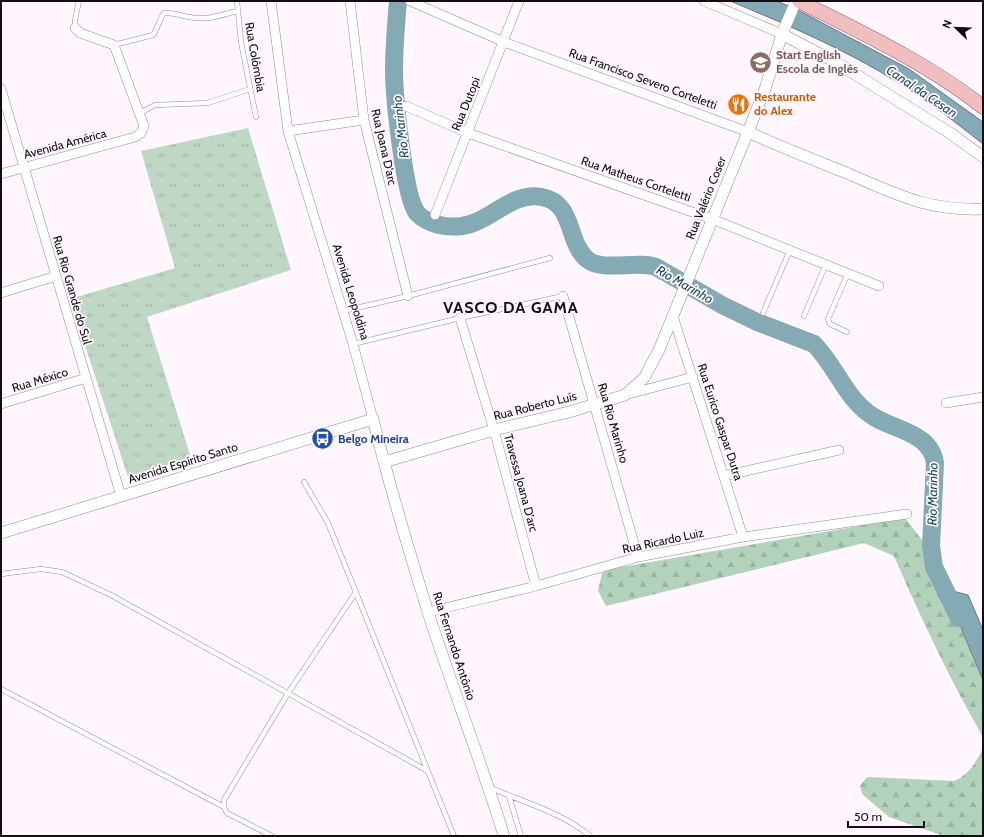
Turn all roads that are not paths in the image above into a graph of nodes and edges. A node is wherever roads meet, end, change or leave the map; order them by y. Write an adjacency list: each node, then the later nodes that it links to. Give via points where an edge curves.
1 (79, 1): 10 (lane)
2 (237, 1): 9 (lane, Rua Colômbia)
3 (271, 1): 21 (street, Avenida Leopoldina)
4 (350, 1): 20 (street, Rua Joana D'arc)
5 (410, 1): 12 (street, Rua Francisco Severo Corteletti)
6 (519, 1): 12 (street, Rua Dutopi)
7 (704, 1): 11 (street)
8 (796, 2): 11 (street, Rua Valério Coser); 17 (main road, via 880,41 956,86)
9 (237, 10): 13 (lane, via 208,19 164,13 153,35); 15 (lane, Rua Colômbia)
10 (75, 28): 13 (street, via 80,33)
11 (784, 29): 22 (street, Rua Valério Coser); 24 (street, via 950,132)
12 (504, 42): 22 (street, Rua Francisco Severo Corteletti); 23 (street, Rua Dutopi)
13 (114, 45): 18 (street)
14 (1, 89): 25 (street, Rua Rio Grande do Sul)
15 (250, 89): 18 (lane, via 208,103 155,105); 19 (lane, Rua Colômbia)
16 (406, 106): 23 (street, Rua Matheus Corteletti)
17 (983, 108)
18 (140, 113): 25 (street, Avenida América, via 144,126 136,137)
19 (256, 117)
20 (364, 120): 21 (street); 37 (street, Rua Joana D'arc)
21 (288, 132): 39 (street, Avenida Leopoldina)
22 (748, 132): 27 (street, Rua Francisco Severo Corteletti, via 893,194 918,202 960,209); 29 (street, Rua Valério Coser)
23 (468, 133): 28 (street, Rua Dutopi); 29 (street, Rua Matheus Corteletti)
24 (983, 156)
25 (24, 167): 26 (street, Avenida América); 34 (street, Rua Rio Grande do Sul)
26 (1, 174)
27 (983, 209)
28 (435, 215)
29 (712, 219): 30 (street, Rua Matheus Corteletti); 41 (street, Rua Valério Coser)
30 (790, 249): 32 (street, Rua Matheus Corteletti); 40 (lane)
31 (550, 258): 37 (lane)
32 (826, 264): 33 (street, Rua Matheus Corteletti); 42 (lane)
33 (848, 273): 35 (street, Rua Matheus Corteletti); 44 (lane, via 828,319 830,324)
34 (56, 276): 36 (street); 47 (street, Rua Rio Grande do Sul)
35 (879, 286)
36 (1, 293)
37 (408, 296): 39 (lane)
38 (564, 296): 43 (lane); 52 (street, Rua Rio Marinho)
39 (343, 311): 45 (street, Avenida Leopoldina)
40 (763, 313)
41 (673, 316): 46 (street, Rua Eurico Gaspar Dutra); 48 (street, Rua Valério Coser, via 650,369)
42 (804, 316)
43 (460, 318): 45 (lane); 54 (street, Travessa Joana D'arc)
44 (847, 332)
45 (354, 344): 53 (street, Avenida Leopoldina)
46 (693, 377): 48 (street, Rua Roberto Luís); 57 (street, Rua Eurico Gaspar Dutra)
47 (86, 378): 51 (street, Rua México); 59 (street, Rua Rio Grande do Sul)
48 (625, 395): 52 (street, Rua Roberto Luís)
49 (983, 397): 50 (street)
50 (946, 403)
51 (1, 404)
52 (595, 404): 54 (street, Rua Roberto Luís); 63 (street, Rua Rio Marinho)
53 (373, 419): 56 (street, Avenida Leopoldina); 59 (street, Avenida Espírito Santo)
54 (494, 430): 56 (street, Rua Roberto Luís); 65 (street, Travessa Joana D'arc)
55 (839, 450): 57 (street)
56 (384, 462): 67 (street, Rua Fernando Antônio)
57 (724, 476): 62 (street, Rua Eurico Gaspar Dutra)
58 (304, 482): 66 (lane, via 328,523)
59 (121, 496): 61 (street, Avenida Espírito Santo)
60 (907, 514): 62 (street, Rua Ricardo Luiz)
61 (1, 533)
62 (743, 537): 63 (street, Rua Ricardo Luiz)
63 (638, 557): 65 (street, Rua Ricardo Luiz)
64 (1, 574): 69 (lane, via 40,569 62,572 111,595)
65 (536, 586): 67 (street, Rua Ricardo Luiz)
66 (356, 592): 69 (lane); 70 (lane)
67 (428, 612): 71 (street, Rua Fernando Antônio)
68 (1, 689): 73 (lane)
69 (288, 693): 70 (lane); 73 (lane, via 224,800)
70 (426, 770): 75 (lane)
71 (489, 787): 72 (lane); 76 (street, Rua Fernando Antônio)
72 (509, 796): 77 (lane); 78 (lane, via 560,817)
73 (224, 807): 74 (lane, via 227,813)
74 (272, 836)
75 (454, 836)
76 (504, 836)
77 (521, 836)
78 (590, 836)

